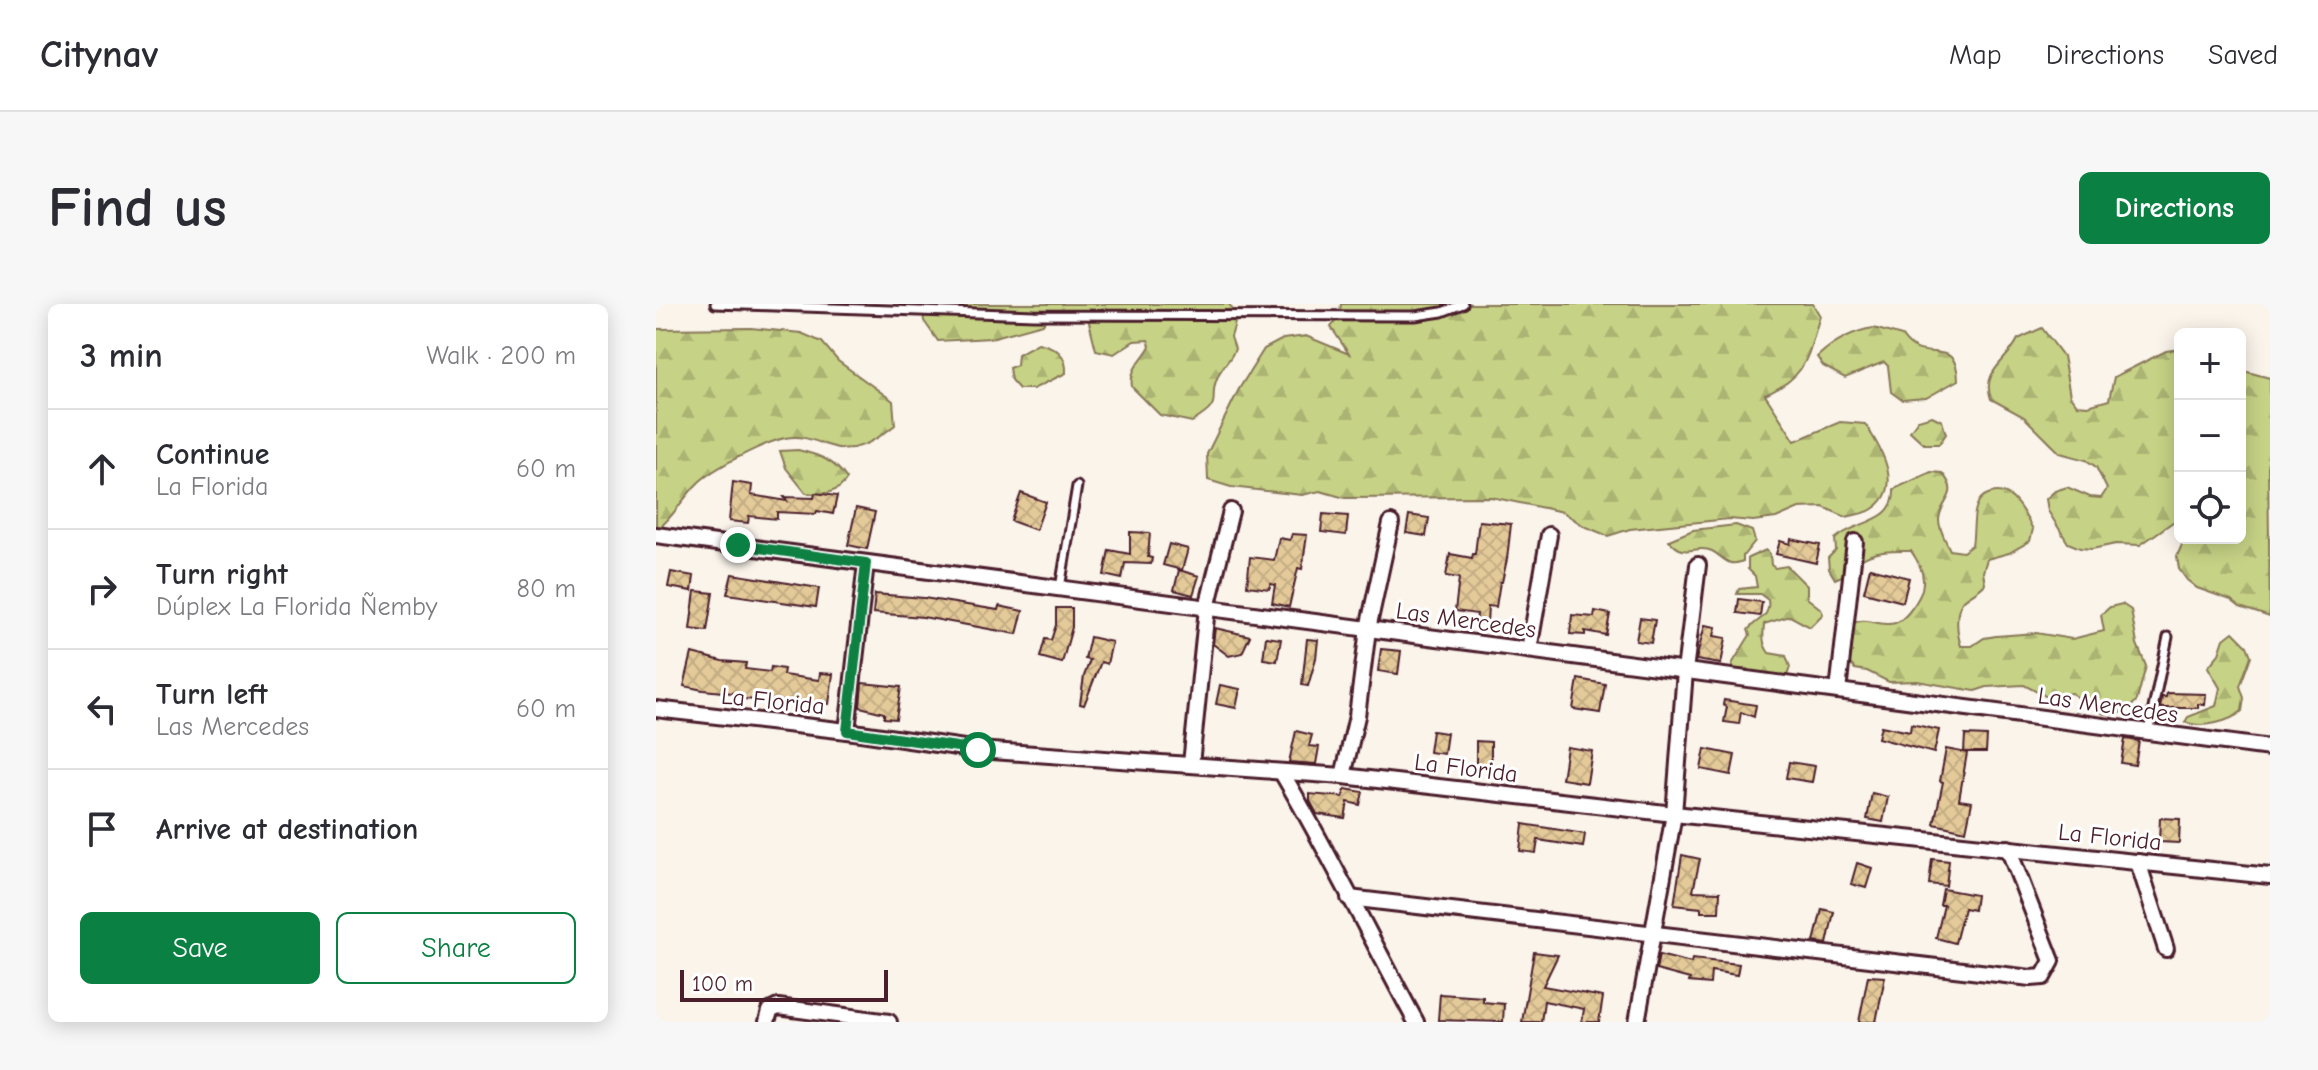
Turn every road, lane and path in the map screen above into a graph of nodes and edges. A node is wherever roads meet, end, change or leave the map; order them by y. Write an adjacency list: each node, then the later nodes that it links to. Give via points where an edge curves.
1 (715, 304): 2 (lane, via 1034,315 1370,316 1415,316)
2 (1463, 304)
3 (1077, 486): 11 (lane)
4 (1231, 511): 12 (street)
5 (1391, 523): 13 (street)
6 (656, 535): 9 (street, Las Mercedes)
7 (1549, 535): 15 (street)
8 (1855, 542): 17 (street)
9 (866, 563): 11 (street, Las Mercedes); 19 (street)
10 (1698, 565): 16 (street)
11 (1060, 588): 12 (street, Las Mercedes)
12 (1207, 608): 13 (street, Las Mercedes); 22 (street)
13 (1368, 629): 15 (street, Las Mercedes); 24 (street)
14 (2168, 637): 20 (lane)
15 (1529, 650): 16 (street, Las Mercedes)
16 (1685, 671): 17 (street, Las Mercedes); 25 (street)
17 (1838, 691): 20 (street, Las Mercedes)
18 (656, 709): 19 (street, La Florida)
19 (847, 731): 22 (street, La Florida, via 978,750)
20 (2148, 732): 21 (street, Las Mercedes)
21 (2270, 748)
22 (1191, 764): 23 (street, La Florida)
23 (1282, 773): 24 (street, La Florida); 29 (street)
24 (1343, 776): 25 (street, La Florida)
25 (1674, 814): 26 (street, La Florida); 30 (street)
26 (2008, 848): 27 (street, La Florida); 30 (street, via 2052,961 2043,977)
27 (2138, 862): 28 (street, La Florida); 31 (street)
28 (2270, 876)
29 (1349, 898): 30 (street); 34 (street)
30 (1654, 933): 35 (street)
31 (2166, 949)
32 (767, 1022): 33 (street, via 770,1011 778,1007)
33 (889, 1022)
34 (1416, 1022)
35 (1637, 1022)

